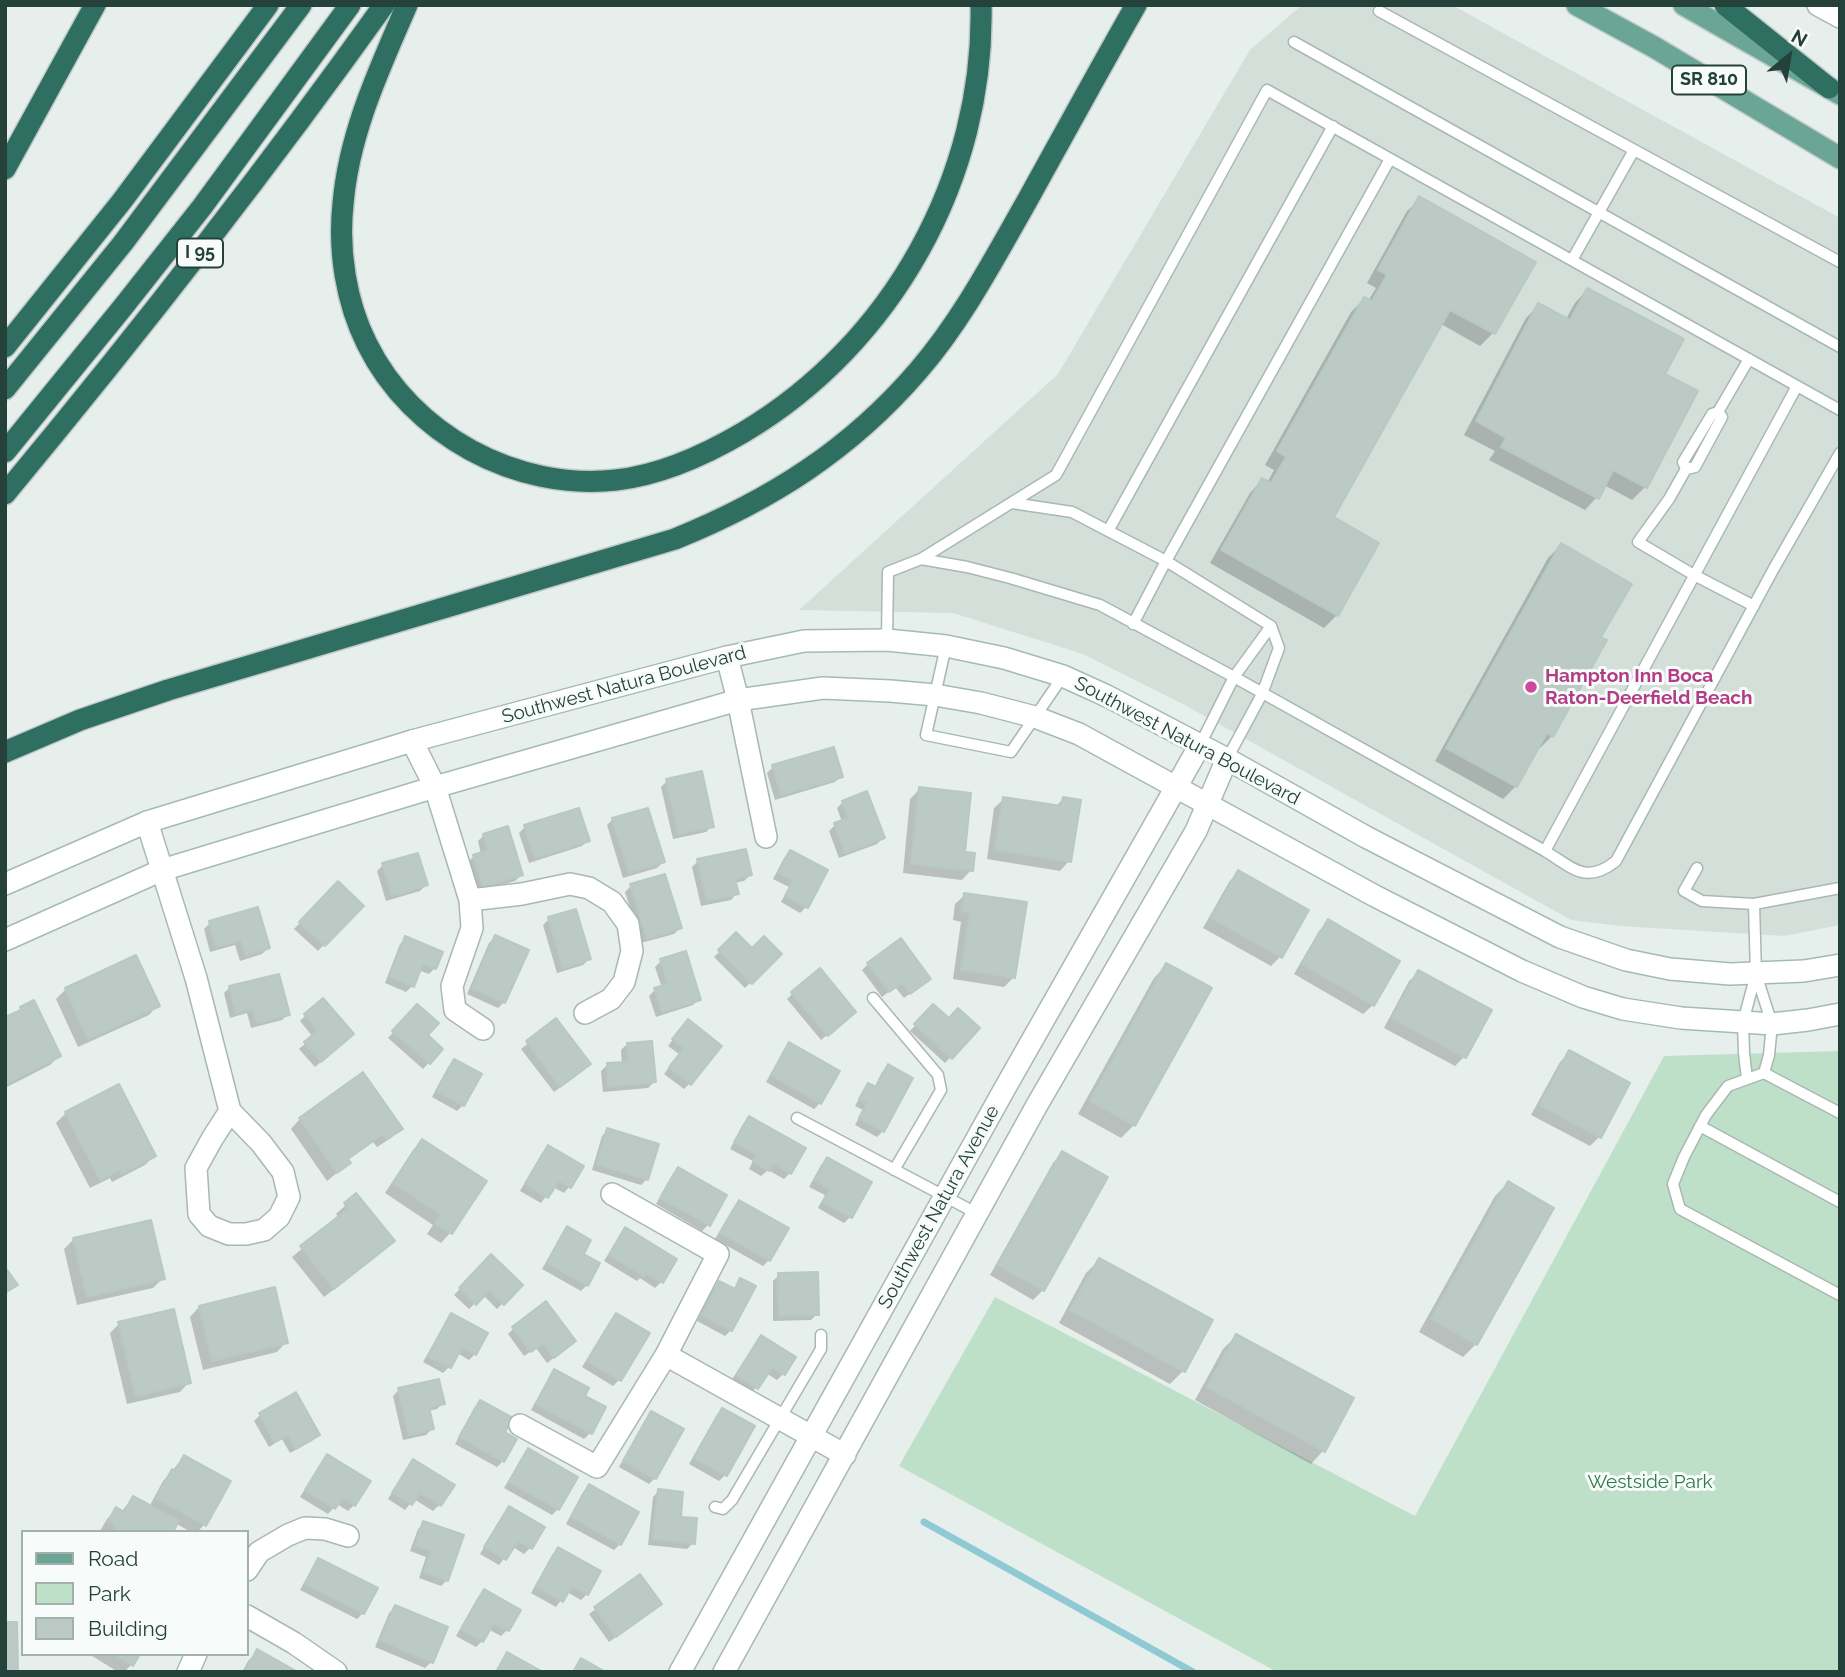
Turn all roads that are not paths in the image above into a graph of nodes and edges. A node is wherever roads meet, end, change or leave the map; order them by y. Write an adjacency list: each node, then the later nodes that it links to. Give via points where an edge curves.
1 (95, 5): 21 (highway)
2 (268, 5): 25 (highway)
3 (301, 5): 29 (highway, via 140,220)
4 (350, 5): 31 (highway, via 194,217)
5 (384, 5): 33 (highway, I 95, via 199,255)
6 (407, 5): 7 (highway, via 359,122 346,177 342,253 358,324 392,384 444,434 483,458 523,472 592,481 643,475 701,456 727,442 808,386 862,333 912,264 949,188 972,107)
7 (981, 5)
8 (1136, 5): 53 (highway, via 999,250 947,332 888,403 797,478 740,511 675,538 156,693)
9 (1577, 5): 19 (main road, SR 810)
10 (1684, 5): 16 (main road, SR 810)
11 (1725, 5): 16 (highway)
12 (1818, 5): 14 (street)
13 (1379, 11): 18 (lane)
14 (1840, 18)
15 (1294, 42): 22 (lane)
16 (1835, 91)
17 (1333, 126): 20 (lane); 34 (lane, via 1267,90 1056,475); 35 (lane)
18 (1633, 150): 22 (lane); 24 (lane)
19 (1840, 158)
20 (1390, 159): 23 (lane); 37 (lane)
21 (5, 169)
22 (1598, 213): 23 (lane); 26 (lane)
23 (1572, 260): 27 (lane)
24 (1840, 262)
25 (5, 347)
26 (1840, 347)
27 (1749, 359): 28 (lane); 38 (lane, via 1718,412 1722,417 1695,467 1685,469 1637,541)
28 (1797, 386): 30 (lane); 38 (lane)
29 (5, 389)
30 (1840, 410)
31 (5, 452)
32 (1840, 453): 39 (lane)
33 (5, 494)
34 (1012, 503): 35 (lane, via 1072,512); 36 (lane)
35 (1108, 531): 37 (lane)
36 (921, 559): 40 (lane, via 1063,592 1100,605); 42 (lane, via 888,572)
37 (1166, 561): 40 (lane); 41 (lane)
38 (1694, 575): 39 (lane); 60 (lane)
39 (1754, 606): 60 (lane, via 1616,861 1604,871 1583,874)
40 (1133, 624): 46 (lane)
41 (1271, 626): 46 (lane); 47 (lane, via 1279,648)
42 (887, 640): 43 (street, Southwest Natura Boulevard); 44 (street, Southwest Natura Boulevard, via 804,641)
43 (946, 646): 45 (street, Southwest Natura Boulevard); 48 (lane)
44 (727, 657): 49 (street); 51 (street, Southwest Natura Boulevard)
45 (1063, 676): 50 (lane); 52 (street, Southwest Natura Boulevard)
46 (1234, 677): 47 (lane); 52 (lane)
47 (1262, 694): 54 (lane); 60 (lane)
48 (935, 695): 49 (street, via 823,688); 50 (street); 50 (lane, via 926,735 1011,752)
49 (738, 699): 56 (street); 59 (street)
50 (1035, 717): 55 (street, via 1079,734)
51 (412, 741): 56 (street); 58 (street, Southwest Natura Boulevard)
52 (1200, 745): 54 (street, Southwest Natura Boulevard); 55 (street, Southwest Natura Avenue)
53 (5, 751)
54 (1227, 759): 57 (street, Southwest Natura Avenue); 71 (street, Southwest Natura Boulevard, via 1560,937 1626,960)
55 (1175, 786): 57 (street); 67 (street, Southwest Natura Avenue)
56 (435, 787): 62 (street); 65 (street)
57 (1209, 804): 68 (street, Southwest Natura Avenue); 75 (street, via 1375,896 1583,997 1623,1009)
58 (147, 822): 62 (street); 63 (street, Southwest Natura Boulevard)
59 (766, 837)
60 (1545, 851)
61 (1698, 868): 66 (lane, via 1684,891 1702,901)
62 (162, 870): 69 (street); 80 (street)
63 (5, 884)
64 (1840, 888): 66 (lane)
65 (470, 900): 73 (street, via 570,884 589,888 612,902 628,925 632,951 624,982 611,999); 77 (street, via 472,928 452,986 455,1010)
66 (1754, 904): 71 (lane)
67 (1105, 912): 68 (street); 86 (street, Southwest Natura Avenue)
68 (1138, 932): 88 (street, Southwest Natura Avenue)
69 (5, 940)
70 (1840, 965): 71 (street, Southwest Natura Boulevard)
71 (1756, 974): 75 (lane); 76 (lane)
72 (873, 998): 84 (lane, via 939,1075 941,1090)
73 (585, 1013)
74 (1840, 1014): 76 (street)
75 (1743, 1022): 76 (street); 79 (lane)
76 (1772, 1024): 78 (lane)
77 (483, 1029)
78 (1764, 1073): 79 (lane); 81 (lane)
79 (1747, 1079): 83 (lane, via 1728,1086)
80 (230, 1111): 80 (street, via 196,1168 199,1214 209,1226 229,1234 246,1234 264,1230 279,1217 289,1197 283,1172)
81 (1840, 1114)
82 (797, 1118): 84 (lane)
83 (1700, 1126): 87 (lane); 89 (lane, via 1673,1184 1679,1209)
84 (894, 1170): 86 (lane)
85 (612, 1194): 91 (street, via 718,1254)
86 (945, 1196): 88 (lane); 94 (street, Southwest Natura Avenue)
87 (1840, 1202)
88 (978, 1214): 95 (street, Southwest Natura Avenue)
89 (1840, 1295)
90 (821, 1335): 92 (lane, via 821,1349)
91 (666, 1354): 92 (street); 93 (street, via 597,1467)
92 (779, 1419): 94 (street); 96 (lane, via 732,1500 723,1508)
93 (520, 1425)
94 (810, 1436): 95 (street); 103 (street, Southwest Natura Avenue)
95 (845, 1455): 104 (street, Southwest Natura Avenue)
96 (715, 1507)
97 (348, 1536): 98 (street, via 305,1528 259,1552)
98 (248, 1568)
99 (248, 1617): 102 (street)
100 (196, 1656): 101 (street)
101 (188, 1672)
102 (337, 1672)
103 (680, 1672)
104 (724, 1672)

